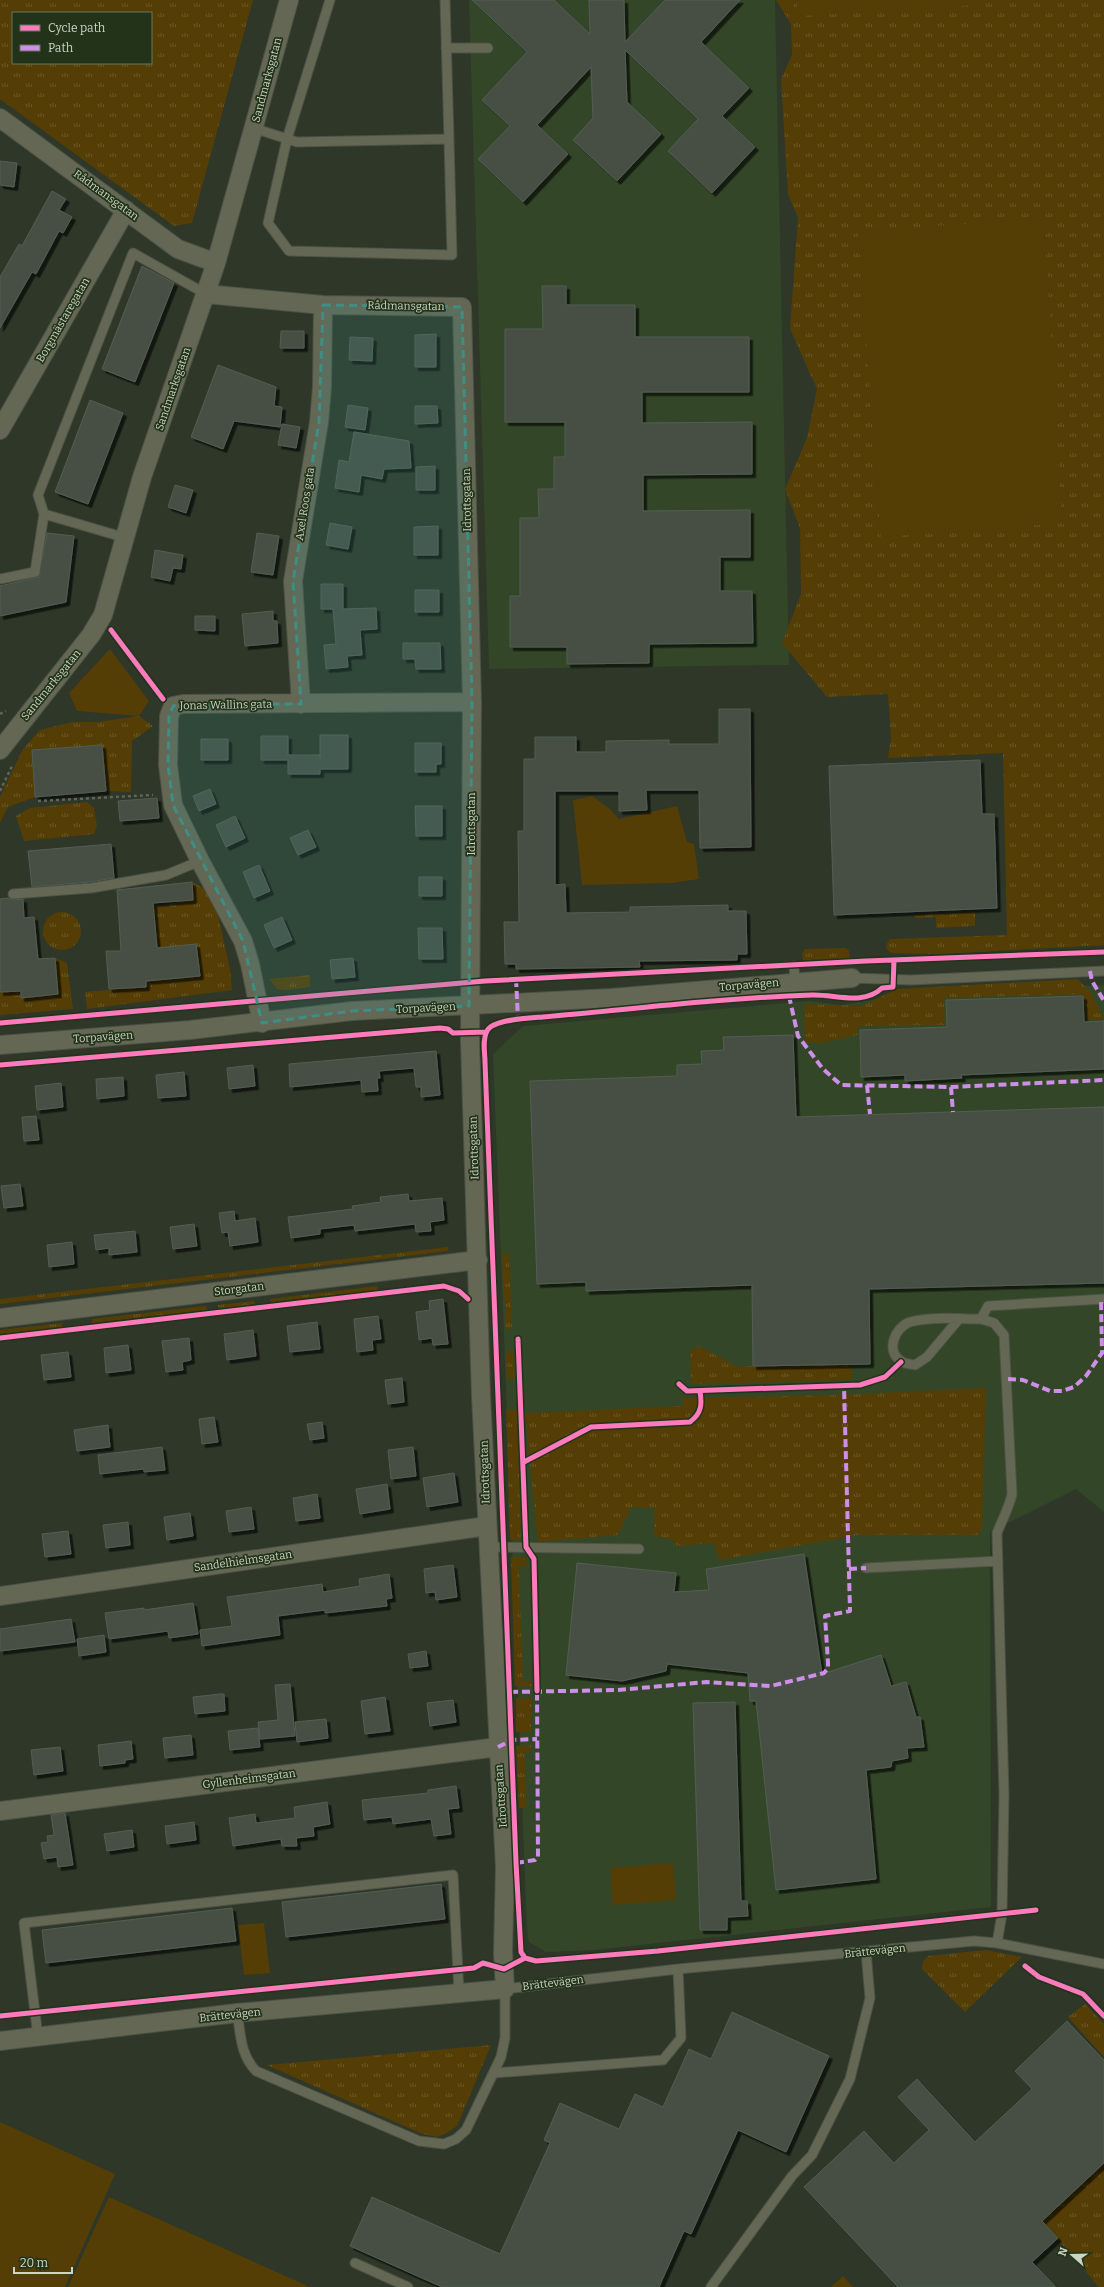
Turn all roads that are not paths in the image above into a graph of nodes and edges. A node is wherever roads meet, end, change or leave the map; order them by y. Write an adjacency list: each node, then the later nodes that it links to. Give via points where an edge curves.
1 (288, 0): 7 (street, Sandmarksgatan)
2 (330, 0): 8 (lane)
3 (445, 0): 4 (lane)
4 (446, 48): 5 (lane); 9 (lane)
5 (488, 48)
6 (0, 118): 10 (street, Rådmansgatan)
7 (253, 128): 8 (lane); 11 (street, Sandmarksgatan)
8 (286, 138): 9 (lane, via 297,142); 9 (lane, via 268,223 289,251 452,255)
9 (448, 138)
10 (126, 210): 11 (street, Rådmansgatan, via 178,249); 15 (street, Borgmästaregatan)
11 (216, 263): 12 (street, Sandmarksgatan)
12 (206, 294): 13 (street, Rådmansgatan); 16 (lane, via 132,253 38,495); 17 (street, Sandmarksgatan, via 142,477)
13 (323, 305): 14 (street, Rådmansgatan); 20 (street, Axel Roos gata, via 319,422 293,581)
14 (462, 307): 19 (street, Idrottsgatan)
15 (0, 430)
16 (44, 514): 17 (lane); 18 (lane, via 35,572)
17 (126, 538): 21 (street, Sandmarksgatan, via 103,616 91,635)
18 (0, 579)
19 (472, 702): 20 (street, Jonas Wallins gata); 26 (street, Idrottsgatan)
20 (301, 704): 22 (street, Jonas Wallins gata, via 173,706 169,716 168,765 171,794)
21 (1, 746)
22 (200, 861): 23 (lane, via 159,876 91,888); 27 (street, Jonas Wallins gata, via 243,941)
23 (12, 894)
24 (1104, 971): 25 (lane, via 911,980)
25 (852, 978): 26 (street, Torpavägen, via 795,973 611,998)
26 (469, 1006): 27 (street, Torpavägen, via 352,1011); 29 (street, Idrottsgatan)
27 (262, 1023): 28 (street, Torpavägen)
28 (0, 1045)
29 (478, 1260): 31 (street, Storgatan); 34 (street, Idrottsgatan)
30 (1104, 1300): 32 (lane, via 988,1306)
31 (0, 1318)
32 (981, 1319): 33 (lane); 37 (lane, via 994,1323 1004,1335 1007,1368 1012,1494 1010,1506 997,1533)
33 (959, 1320): 33 (lane, via 909,1322 898,1330 893,1340 894,1354 901,1362 916,1364 927,1357)
34 (487, 1526): 35 (street, Idrottsgatan); 39 (street, Sandelhielmsgatan)
35 (489, 1547): 36 (lane); 40 (street, Idrottsgatan)
36 (639, 1549)
37 (998, 1561): 38 (lane); 42 (lane, via 1004,1795 1002,1914)
38 (866, 1568)
39 (0, 1596)
40 (498, 1747): 41 (street, Gyllenheimsgatan); 46 (street, Idrottsgatan, via 505,1867)
41 (0, 1811)
42 (997, 1943): 43 (lane, Brättevägen, via 974,1941); 44 (lane, Brättevägen)
43 (866, 1952): 45 (lane, Brättevägen); 54 (lane, via 870,1998 850,2079 812,2155 792,2176)
44 (1104, 1964)
45 (678, 1969): 46 (lane, Brättevägen); 51 (lane, via 681,2038 663,2060)
46 (505, 1989): 47 (street, Brättevägen); 51 (lane, via 506,2038)
47 (459, 1993): 48 (street, Brättevägen); 49 (lane, via 453,1875 24,1922)
48 (237, 2013): 49 (street, Brättevägen); 51 (lane, via 244,2054 256,2070 419,2141 439,2145 462,2136)
49 (38, 2037): 50 (street, Brättevägen)
50 (0, 2041)
51 (495, 2073)
52 (354, 2263): 53 (lane)
53 (408, 2287)
54 (711, 2287)

